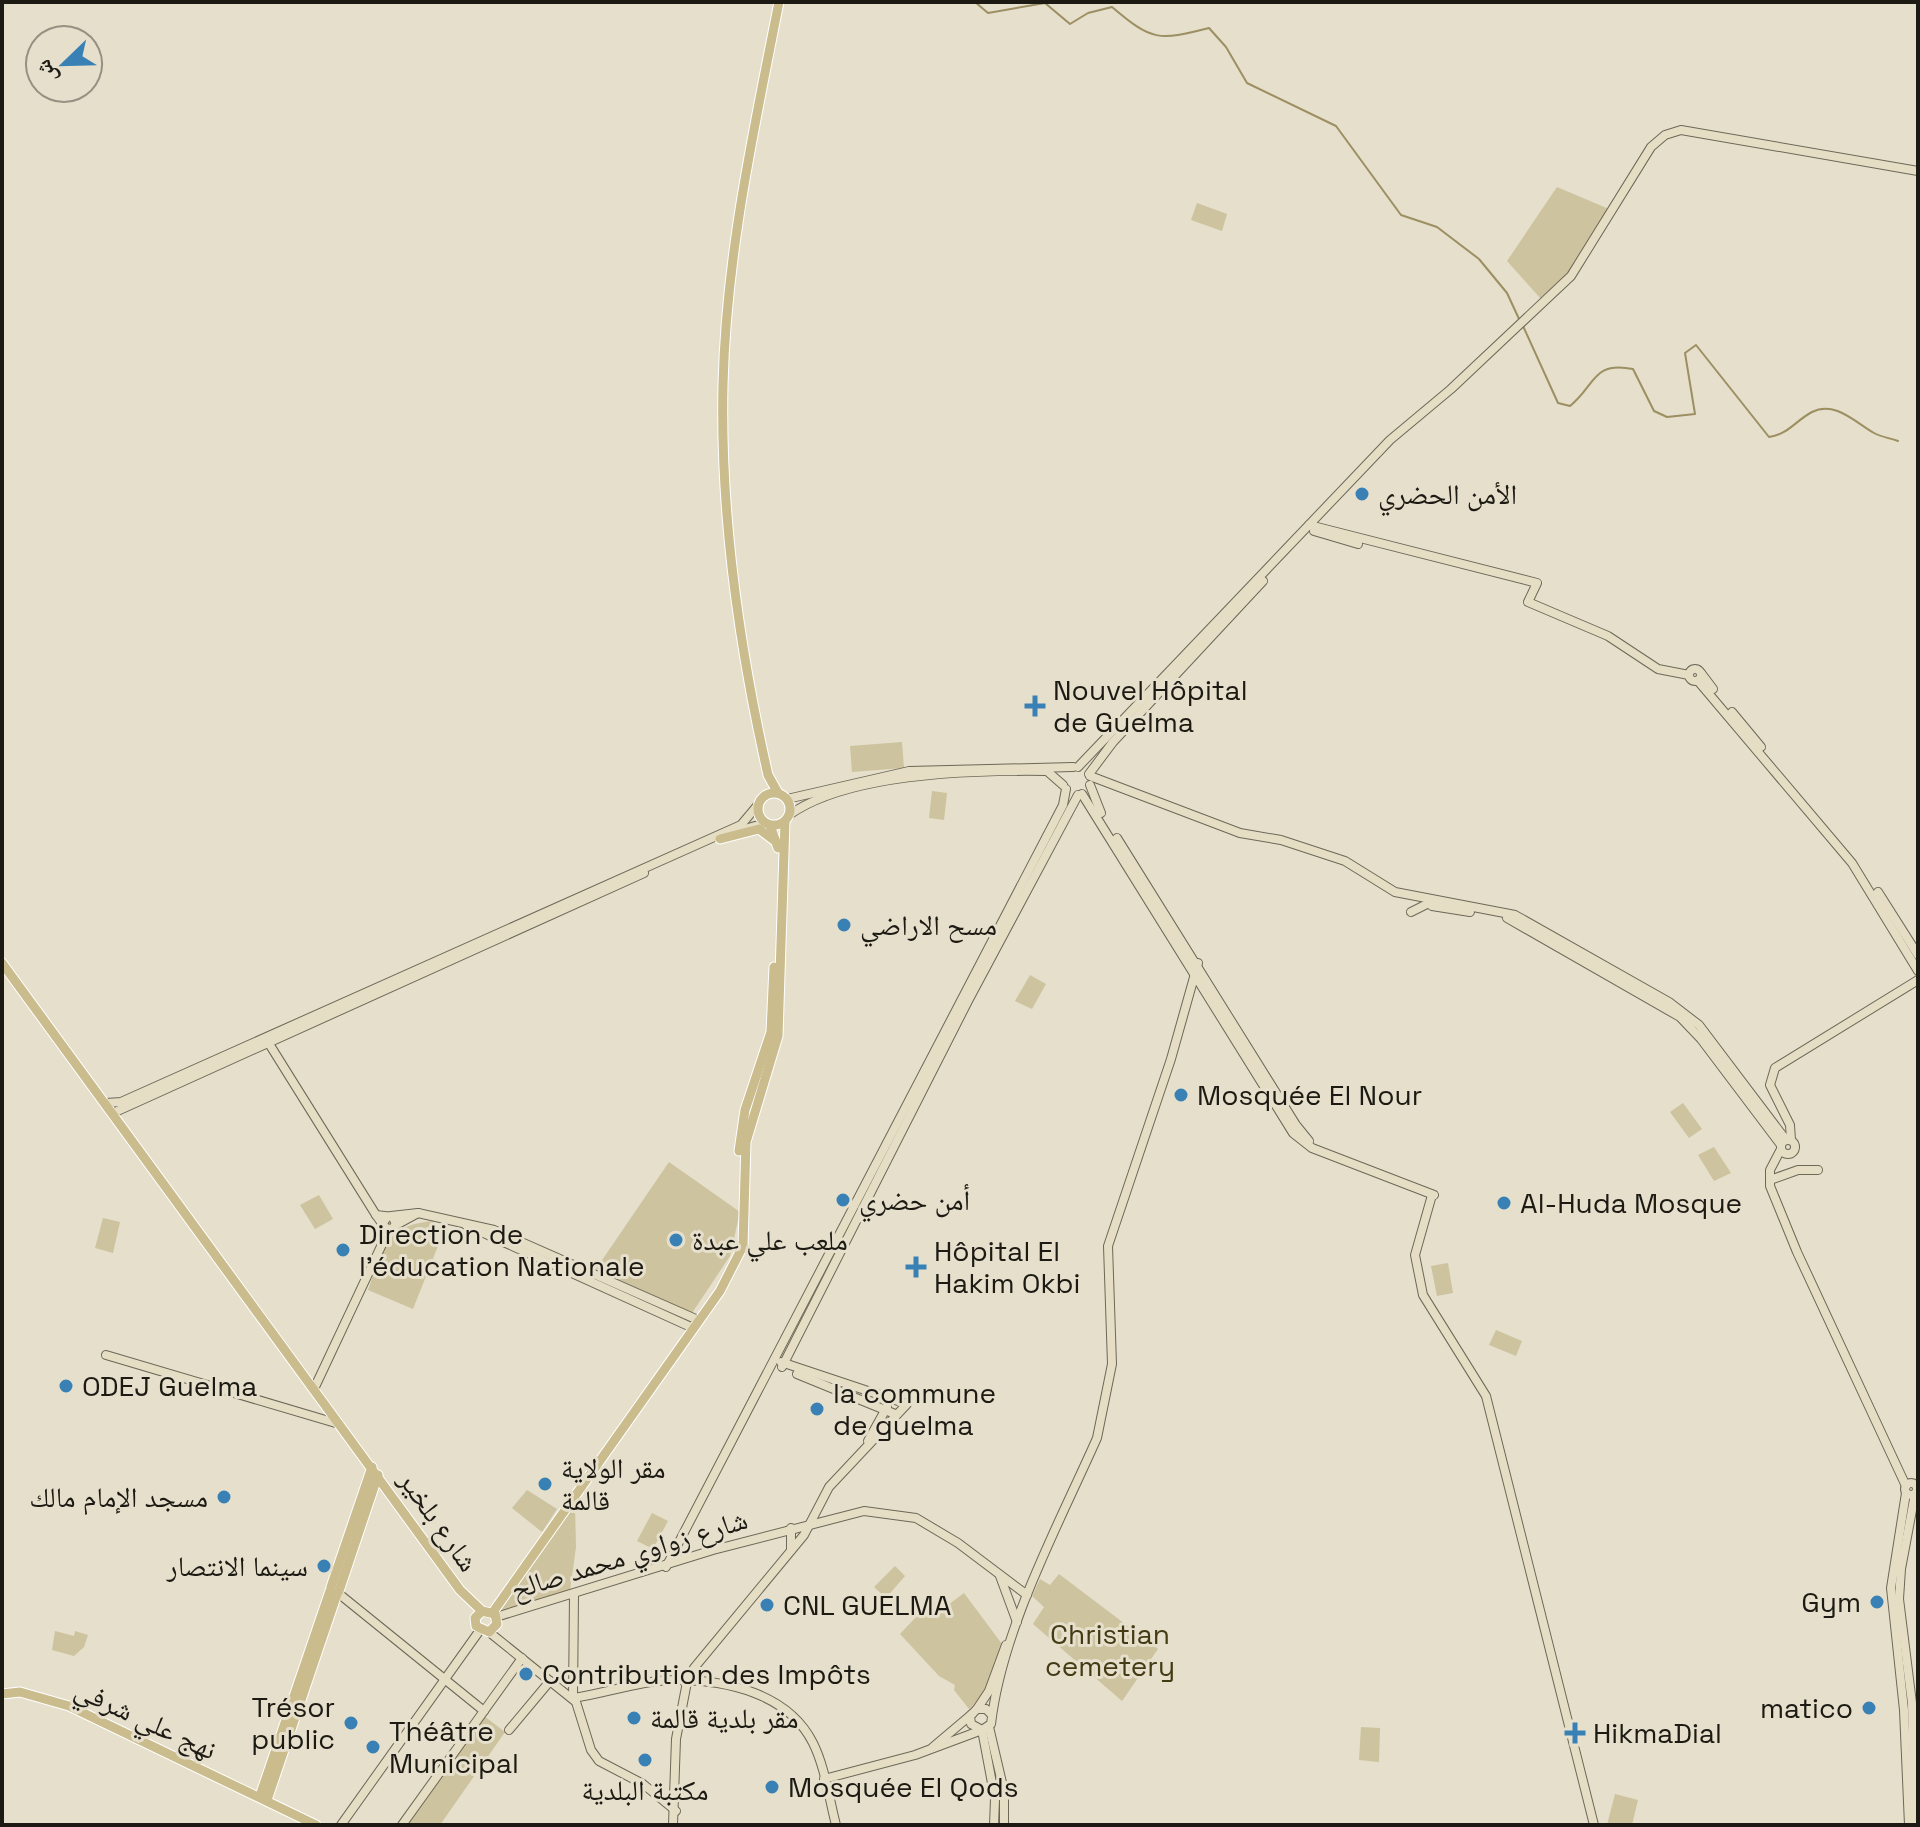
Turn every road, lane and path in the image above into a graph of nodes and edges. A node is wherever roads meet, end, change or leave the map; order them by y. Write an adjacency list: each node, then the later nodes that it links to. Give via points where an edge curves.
1 (779, 2): 6 (main road, via 738,217 723,387 727,531 744,662)
2 (1918, 171): 3 (street, via 1681,130 1665,135 1651,147 1571,276 1390,440)
3 (1310, 528): 4 (street, via 1536,585 1528,602 1608,636 1653,665); 5 (street); 7 (street, via 1113,742)
4 (1695, 675): 21 (street, via 1865,872); 24 (street, via 1852,863)
5 (1076, 767): 7 (street); 8 (street, via 1065,774); 10 (street, via 909,771)
6 (768, 775): 10 (main road); 11 (main road)
7 (1090, 778): 9 (street); 23 (street, via 1098,809); 29 (street, via 1240,833 1345,861 1395,892 1521,918 1691,1018)
8 (1064, 787): 9 (street); 14 (street, via 1047,771 903,778 806,804); 37 (street, via 1063,805)
9 (1080, 794): 12 (street); 13 (street)
10 (782, 796): 11 (main road); 14 (main road)
11 (760, 802): 15 (main road, via 759,816); 27 (street, via 741,825 121,1102)
12 (1093, 811): 13 (street, via 1084,805); 23 (street)
13 (1066, 813): 37 (street)
14 (787, 818): 15 (main road); 32 (main road, via 780,1025 750,1123)
15 (768, 824): 16 (street); 17 (main road)
16 (720, 839): 17 (main road, via 759,829); 26 (street)
17 (778, 845): 32 (main road, via 772,1022 742,1123)
18 (1416, 901): 19 (street)
19 (1427, 904): 20 (street); 29 (street, via 1512,920 1680,1017)
20 (1411, 912)
21 (1918, 955)
22 (2, 963): 27 (main road, شارع بلخير)
23 (1194, 965): 60 (street, via 1103,1251 1108,1362 1097,1438); 89 (street, via 1296,1125 1319,1149 1435,1195 1415,1255 1423,1295 1486,1396)
24 (1918, 971)
25 (1918, 980): 29 (street, via 1775,1068 1770,1085 1790,1125)
26 (268, 1042): 28 (street); 34 (street, via 376,1215)
27 (106, 1103): 28 (main road, شارع بلخير)
28 (113, 1113): 38 (main road, شارع بلخير)
29 (1786, 1146): 31 (street, via 1793,1163); 33 (street, via 1774,1158)
30 (1818, 1170): 31 (street)
31 (1786, 1174): 33 (street)
32 (744, 1178): 35 (main road, via 743,1246 729,1277)
33 (1770, 1180): 45 (street, via 1797,1252)
34 (388, 1223): 35 (street, via 418,1213 494,1230); 38 (street)
35 (696, 1324): 61 (main road)
36 (106, 1355): 42 (street)
37 (780, 1363): 39 (street); 40 (street); 54 (street)
38 (314, 1389): 42 (main road, شارع بلخير)
39 (895, 1400): 40 (street); 41 (street, via 907,1404)
40 (884, 1411): 41 (street); 43 (street)
41 (895, 1414): 43 (street)
42 (340, 1424): 44 (main road, شارع بلخير)
43 (859, 1455): 46 (street)
44 (373, 1480): 58 (main road); 61 (main road, شارع بلخير, via 388,1488 470,1602)
45 (1910, 1489): 50 (street); 78 (street, via 1891,1588)
46 (818, 1507): 48 (street); 49 (street)
47 (1918, 1509): 50 (street)
48 (830, 1518): 49 (street, شارع زواوي محمد صالح); 53 (street); 57 (street, شارع زواوي محمد صالح, via 864,1511 916,1518)
49 (809, 1523): 51 (street, شارع زواوي محمد صالح); 53 (street)
50 (1909, 1524): 78 (street, via 1899,1599 1912,1703)
51 (791, 1528): 52 (street, شارع زواوي محمد صالح); 53 (street)
52 (775, 1534): 53 (street, شارع زواوي محمد صالح); 55 (street, شارع زواوي محمد صالح)
53 (799, 1538): 67 (street, via 698,1661)
54 (683, 1540): 55 (street, via 685,1555); 56 (street)
55 (692, 1558): 56 (street, شارع زواوي محمد صالح)
56 (666, 1567): 59 (street, شارع زواوي محمد صالح)
57 (1000, 1576): 60 (street, شارع زواوي محمد صالح); 62 (street)
58 (335, 1591): 65 (street); 80 (main road)
59 (574, 1595): 61 (street, شارع زواوي محمد صالح); 69 (street)
60 (1027, 1595): 62 (street)
61 (487, 1614): 63 (main road); 63 (main road, via 497,1624)
62 (1017, 1623): 71 (street, via 989,1691); 72 (street)
63 (485, 1631): 64 (street); 65 (street)
64 (522, 1658): 66 (street); 70 (street)
65 (445, 1679): 70 (street); 83 (street)
66 (550, 1681): 69 (street); 74 (street)
67 (687, 1682): 69 (street); 79 (street, via 741,1687 780,1707 807,1732); 81 (street, via 676,1739)
68 (2, 1694): 80 (main road, نهج علي شرفي, via 20,1692 69,1706)
69 (573, 1698): 81 (street, via 593,1756 643,1784)
70 (484, 1711): 84 (street)
71 (974, 1711): 72 (street, via 986,1709); 73 (street, via 971,1724); 76 (street)
72 (992, 1715): 73 (street)
73 (986, 1729): 75 (street); 77 (street); 88 (street, via 1004,1791)
74 (509, 1730)
75 (949, 1744): 76 (street); 77 (street, via 975,1742)
76 (930, 1750): 79 (street)
77 (987, 1756): 87 (street)
78 (1910, 1772): 90 (street); 91 (street)
79 (824, 1779): 86 (street)
80 (263, 1798): 82 (main road, نهج علي شرفي)
81 (676, 1811): 85 (street)
82 (316, 1825)
83 (341, 1825)
84 (402, 1825)
85 (673, 1825)
86 (836, 1825)
87 (994, 1825)
88 (1004, 1825)
89 (1594, 1825)
90 (1909, 1825)
91 (1915, 1825)

